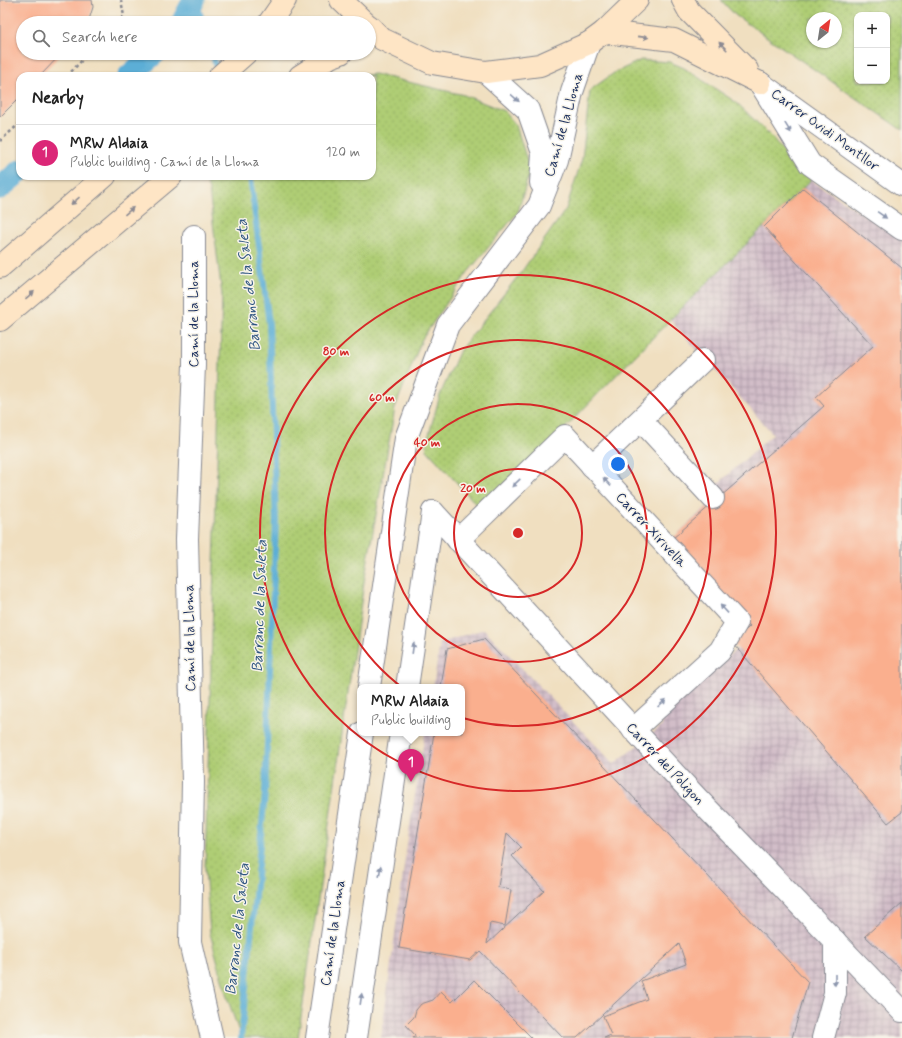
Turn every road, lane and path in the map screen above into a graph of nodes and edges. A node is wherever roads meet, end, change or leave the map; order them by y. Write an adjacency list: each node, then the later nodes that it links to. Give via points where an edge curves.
1 (120, 0): 6 (path)
2 (286, 0): 7 (main road)
3 (341, 0): 8 (main road)
4 (637, 0): 10 (main road)
5 (682, 0): 18 (main road, one-way to 5, via 689,12)
6 (124, 16)
7 (274, 16)
8 (358, 16)
9 (376, 37): 17 (main road, via 432,63)
10 (597, 38): 17 (main road, via 540,65); 18 (main road, one-way to 18, via 674,40); 24 (street, Camí de la Lloma, via 572,92 557,160)
11 (82, 60): 14 (path)
12 (238, 60): 15 (main road)
13 (325, 60): 16 (main road)
14 (71, 72)
15 (225, 72)
16 (306, 72)
17 (486, 72): 24 (street, Camí de la Lloma, one-way to 24, via 528,110 543,153)
18 (760, 83): 23 (street, Carrer Ovidi Montllor); 25 (street, Carrer Ovidi Montllor, one-way to 25, via 810,164)
19 (16, 127): 20 (path)
20 (0, 141)
21 (100, 180): 27 (main road, one-way to 27)
22 (166, 180): 28 (main road, one-way to 22)
23 (902, 185)
24 (539, 206): 34 (street, Camí de la Lloma, via 448,326 406,438)
25 (902, 229)
26 (194, 236): 41 (street, Camí de la Lloma, via 194,365 187,539 193,782 190,942)
27 (0, 266)
28 (0, 320)
29 (703, 360): 30 (street)
30 (641, 420): 31 (street); 32 (street)
31 (592, 466): 33 (street, Carrer Xirivella, one-way to 33, via 565,436); 36 (street, Carrer Xirivella, one-way to 31, via 720,651 737,622)
32 (713, 498)
33 (458, 540): 35 (street, Carrer del Poligon, one-way to 33, via 433,512); 36 (street, Carrer del Poligon)
34 (369, 684)
35 (407, 684)
36 (633, 730): 39 (street, Carrer del Poligon)
37 (362, 736): 42 (street, Camí de la Lloma)
38 (401, 736): 43 (street, one-way to 38)
39 (835, 941): 40 (street, Carrer del Poligon); 44 (street, one-way to 44, via 835,993)
40 (902, 1011)
41 (212, 1038)
42 (317, 1038)
43 (356, 1038)
44 (823, 1038)

